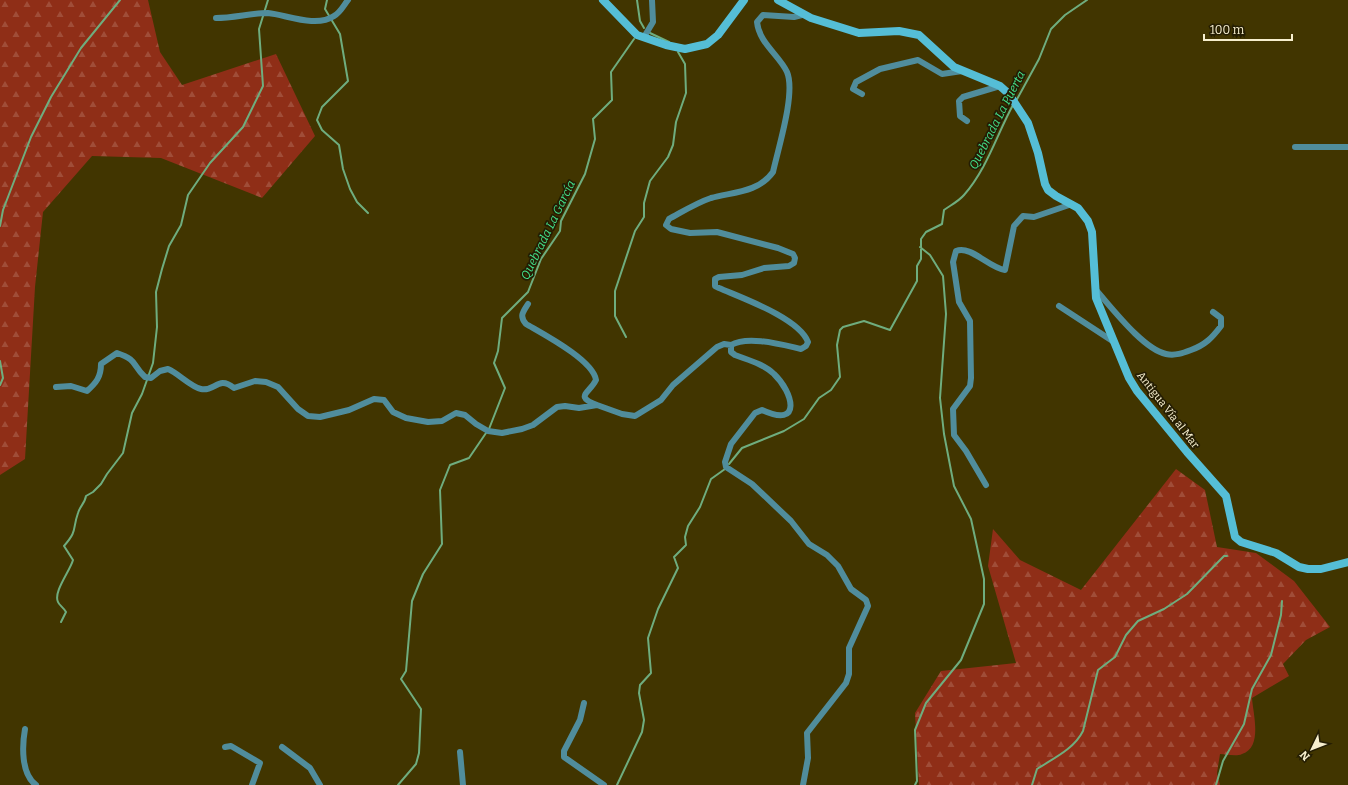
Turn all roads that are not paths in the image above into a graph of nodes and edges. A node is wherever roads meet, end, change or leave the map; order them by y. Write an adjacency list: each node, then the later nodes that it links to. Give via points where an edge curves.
1 (348, 0): 7 (street, via 335,16 326,20 304,20 269,13)
2 (603, 0): 8 (main road, via 629,29)
3 (652, 0): 8 (street, via 653,22)
4 (744, 0): 8 (main road, via 718,36 700,46 676,48)
5 (778, 0): 6 (main road, Antigua Vía al Mar)
6 (802, 15): 9 (main road, Antigua Vía al Mar, via 833,27 859,33 899,31 919,35 946,61); 21 (street, via 763,15 757,22 760,33 790,80 789,102 773,172 765,180 742,193 702,202 666,225 671,229 690,233 716,232 793,254 794,263 789,266 777,265 742,275 719,277 714,282 715,286 789,321 806,338 806,346 802,349 767,342)
7 (216, 18)
8 (644, 37)
9 (962, 71): 10 (main road, Antigua Vía al Mar); 11 (street, via 942,74 918,60 899,64 880,69 856,82 853,89)
10 (1000, 86): 12 (street, via 959,100 960,116); 15 (main road, Antigua Vía al Mar, via 1020,110 1034,138 1044,184 1056,196)
11 (862, 94)
12 (967, 121)
13 (1295, 147): 14 (street)
14 (1348, 147)
15 (1072, 204): 16 (main road, Antigua Vía al Mar, via 1083,214 1092,232); 24 (street, via 1034,217 1023,216 1018,220 1014,226 1005,270 966,250 956,251 953,256 959,302 970,321 971,378 970,386 953,409 954,435)
16 (1096, 290): 19 (street, via 1144,342 1166,354 1179,354 1205,345 1221,326 1221,318); 20 (main road, Antigua Vía al Mar, via 1099,308)
17 (528, 304): 23 (street, via 521,315 526,324 592,369 596,380 584,398)
18 (1059, 306): 20 (street)
19 (1213, 312)
20 (1115, 342): 25 (main road, Antigua Vía al Mar, via 1123,366 1137,391 1226,496 1235,537 1241,542 1276,553 1299,567 1308,569 1321,569)
21 (731, 345): 23 (street, via 717,347 673,385 661,400 635,416 622,414); 36 (street, via 731,352 735,355 766,367 775,374 791,404 789,412 783,416 762,410 755,413 732,444 725,462 726,467 752,484 791,521 809,544 830,558 852,589 866,600 868,606 849,648 849,674 846,683 807,733 808,758)
22 (56, 387): 23 (street, via 71,386 87,391 98,380 101,364 117,353 129,357 148,378 168,369 201,389 222,382 234,388 255,380 266,382 278,387 308,416 320,417 349,410 374,398 384,400 393,412 406,418 428,422 442,421 456,413 465,415 488,431 502,433 533,425 557,407 583,408)
23 (597, 404)
24 (986, 485)
25 (1348, 562)
26 (584, 703): 35 (street, via 580,720 564,751 564,757)
27 (25, 729): 31 (street, via 23,748 26,769)
28 (225, 747): 32 (street, via 231,746 260,763)
29 (282, 747): 33 (street, via 310,768)
30 (460, 752): 34 (street)
31 (36, 785)
32 (252, 785)
33 (320, 785)
34 (463, 785)
35 (604, 785)
36 (803, 785)

